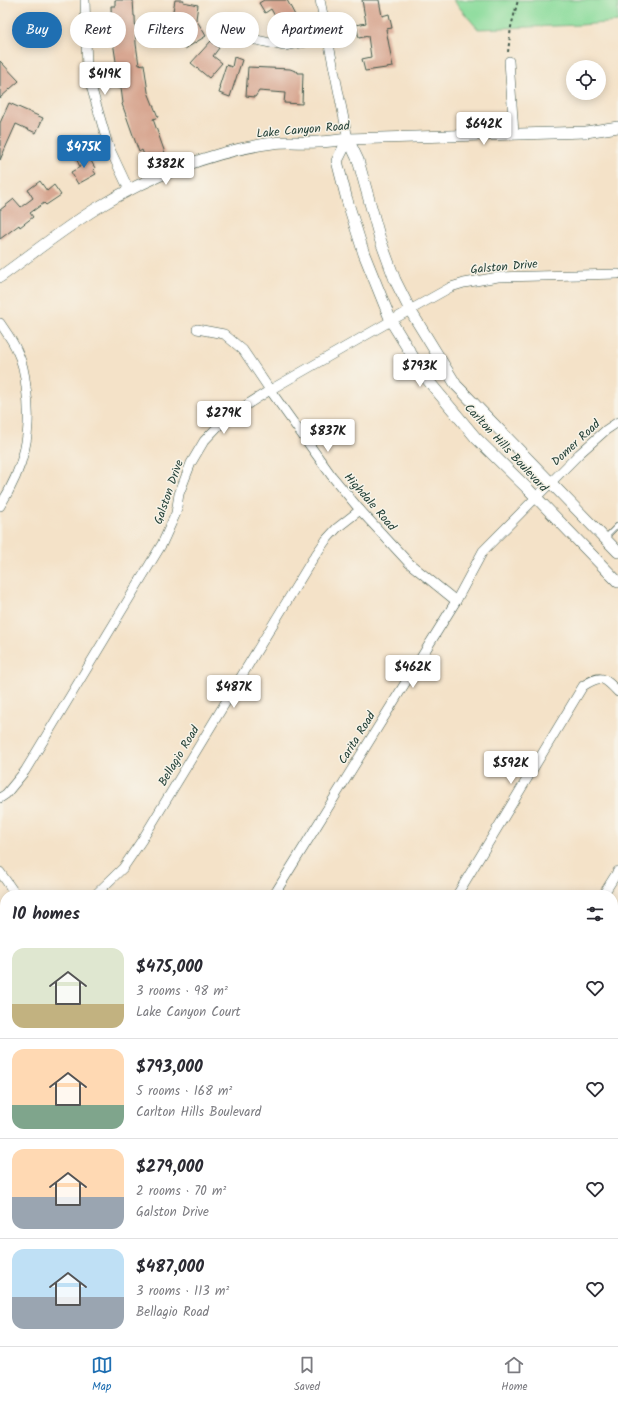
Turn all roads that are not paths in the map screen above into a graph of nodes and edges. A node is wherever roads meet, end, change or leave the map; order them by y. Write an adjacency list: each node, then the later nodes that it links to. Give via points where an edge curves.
1 (86, 0): 9 (street, via 87,72 108,146)
2 (320, 0): 3 (street, Carlton Hills Boulevard)
3 (323, 12)
4 (330, 48): 8 (street, Carlton Hills Boulevard)
5 (509, 61): 7 (street)
6 (618, 127): 7 (street, Lake Canyon Road, via 586,132)
7 (514, 133): 8 (street, Lake Canyon Road)
8 (348, 139): 9 (street, Lake Canyon Road, via 273,143 233,151 169,172); 12 (street, Carlton Hills Boulevard, via 358,160 380,239 395,280); 14 (street, Carlton Hills Boulevard, via 337,161 364,254)
9 (129, 190): 11 (street, Lake Canyon Road, via 95,209)
10 (618, 274): 12 (street, Galston Drive, via 474,280 451,287)
11 (0, 277)
12 (410, 310): 14 (street, Galston Drive); 18 (street, Carlton Hills Boulevard, via 456,384)
13 (0, 322): 20 (street, via 18,352 24,370 29,421 22,463)
14 (391, 322): 16 (street, Galston Drive); 19 (street, Carlton Hills Boulevard, via 426,378 476,438)
15 (197, 329): 16 (street, Highdale Road, via 224,334 243,350)
16 (270, 390): 21 (street, Highdale Road, via 331,475); 28 (street, Galston Drive, via 226,418 204,441 191,463 179,494 176,513 162,544 26,771)
17 (618, 422): 18 (street, Domer Road, via 584,449)
18 (551, 483): 19 (street, Carita Road); 23 (street, Carlton Hills Boulevard)
19 (535, 498): 25 (street, Carlton Hills Boulevard); 26 (street, Carita Road, via 483,551)
20 (0, 506)
21 (360, 510): 26 (street, Highdale Road, via 409,563); 32 (street, Bellagio Road, via 337,528 312,560 142,840 123,868)
22 (618, 525): 23 (lane)
23 (605, 538): 24 (street, Carlton Hills Boulevard)
24 (618, 552)
25 (618, 582)
26 (456, 600): 33 (street, Carita Road)
27 (618, 692): 34 (street, via 601,678 593,679 583,686)
28 (0, 798)
29 (618, 871): 35 (street)
30 (0, 872): 31 (street)
31 (13, 890)
32 (100, 890)
33 (277, 890)
34 (460, 890)
35 (606, 890)
36 (618, 1246): 37 (street)
37 (618, 1250)

